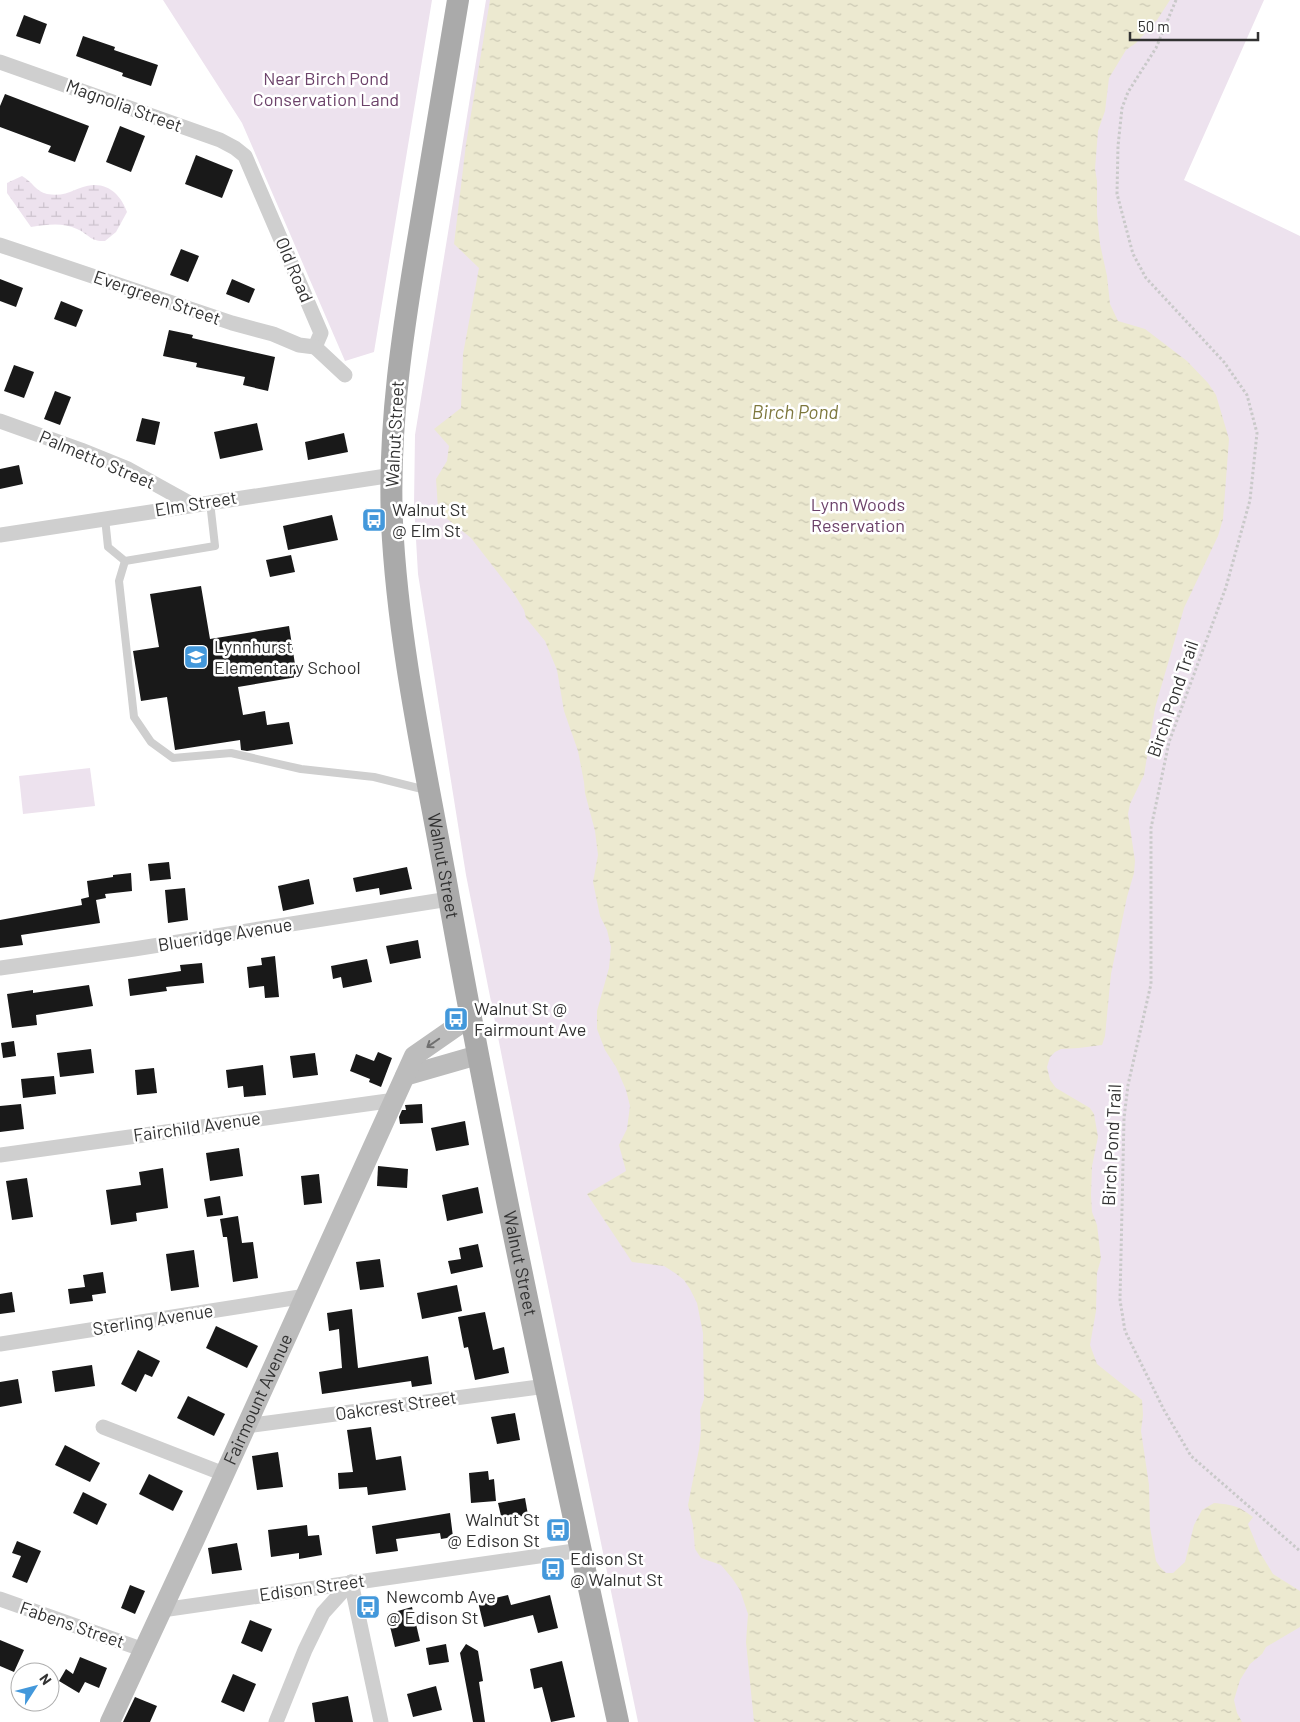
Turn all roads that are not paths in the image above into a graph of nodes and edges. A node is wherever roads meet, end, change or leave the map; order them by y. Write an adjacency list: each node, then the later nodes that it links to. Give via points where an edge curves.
1 (458, 0): 8 (main road, Walnut Street, via 405,324 396,397)
2 (0, 62): 3 (street, Magnolia Street, via 220,140)
3 (245, 156): 5 (street, Old Road, via 321,334)
4 (0, 244): 5 (street, Evergreen Street, via 299,345)
5 (315, 347): 6 (street)
6 (345, 375)
7 (0, 421): 10 (street, Palmetto Street, via 128,469)
8 (393, 475): 9 (street, Elm Street); 14 (main road, Walnut Street, via 393,529 402,618 414,709)
9 (210, 502): 10 (street, Elm Street); 13 (lane, via 215,546)
10 (193, 504): 11 (street, Elm Street)
11 (105, 518): 12 (street, Elm Street); 13 (lane, via 108,547)
12 (0, 535)
13 (125, 561): 14 (lane, via 120,581 134,717 151,742 173,758 231,752 301,770 374,777)
14 (430, 791): 15 (main road, Walnut Street)
15 (449, 899): 16 (street, Blueridge Avenue); 17 (main road, Walnut Street)
16 (0, 968)
17 (470, 1017): 18 (main road, Walnut Street); 19 (street, Fairmount Avenue, one-way to 19, via 414,1056)
18 (478, 1056): 19 (street); 24 (main road, Walnut Street)
19 (405, 1076): 20 (street, Fairmount Avenue)
20 (395, 1100): 21 (street, Fairchild Avenue); 22 (street, Fairmount Avenue)
21 (0, 1155)
22 (306, 1296): 23 (street, Sterling Avenue); 25 (street, Fairmount Avenue)
23 (0, 1344)
24 (546, 1386): 25 (street, Oakcrest Street); 28 (main road, Walnut Street)
25 (246, 1426): 27 (street, Fairmount Avenue)
26 (103, 1427): 27 (street)
27 (224, 1474): 31 (street, Fairmount Avenue)
28 (581, 1550): 29 (street, Edison Street); 36 (main road, Walnut Street)
29 (351, 1582): 31 (street, Edison Street); 34 (street, via 323,1612); 35 (street)
30 (0, 1599): 32 (street, Fabens Street)
31 (162, 1610): 32 (street, Fairmount Avenue)
32 (144, 1650): 33 (street, Fairmount Avenue)
33 (110, 1722)
34 (276, 1722)
35 (381, 1722)
36 (618, 1722)

